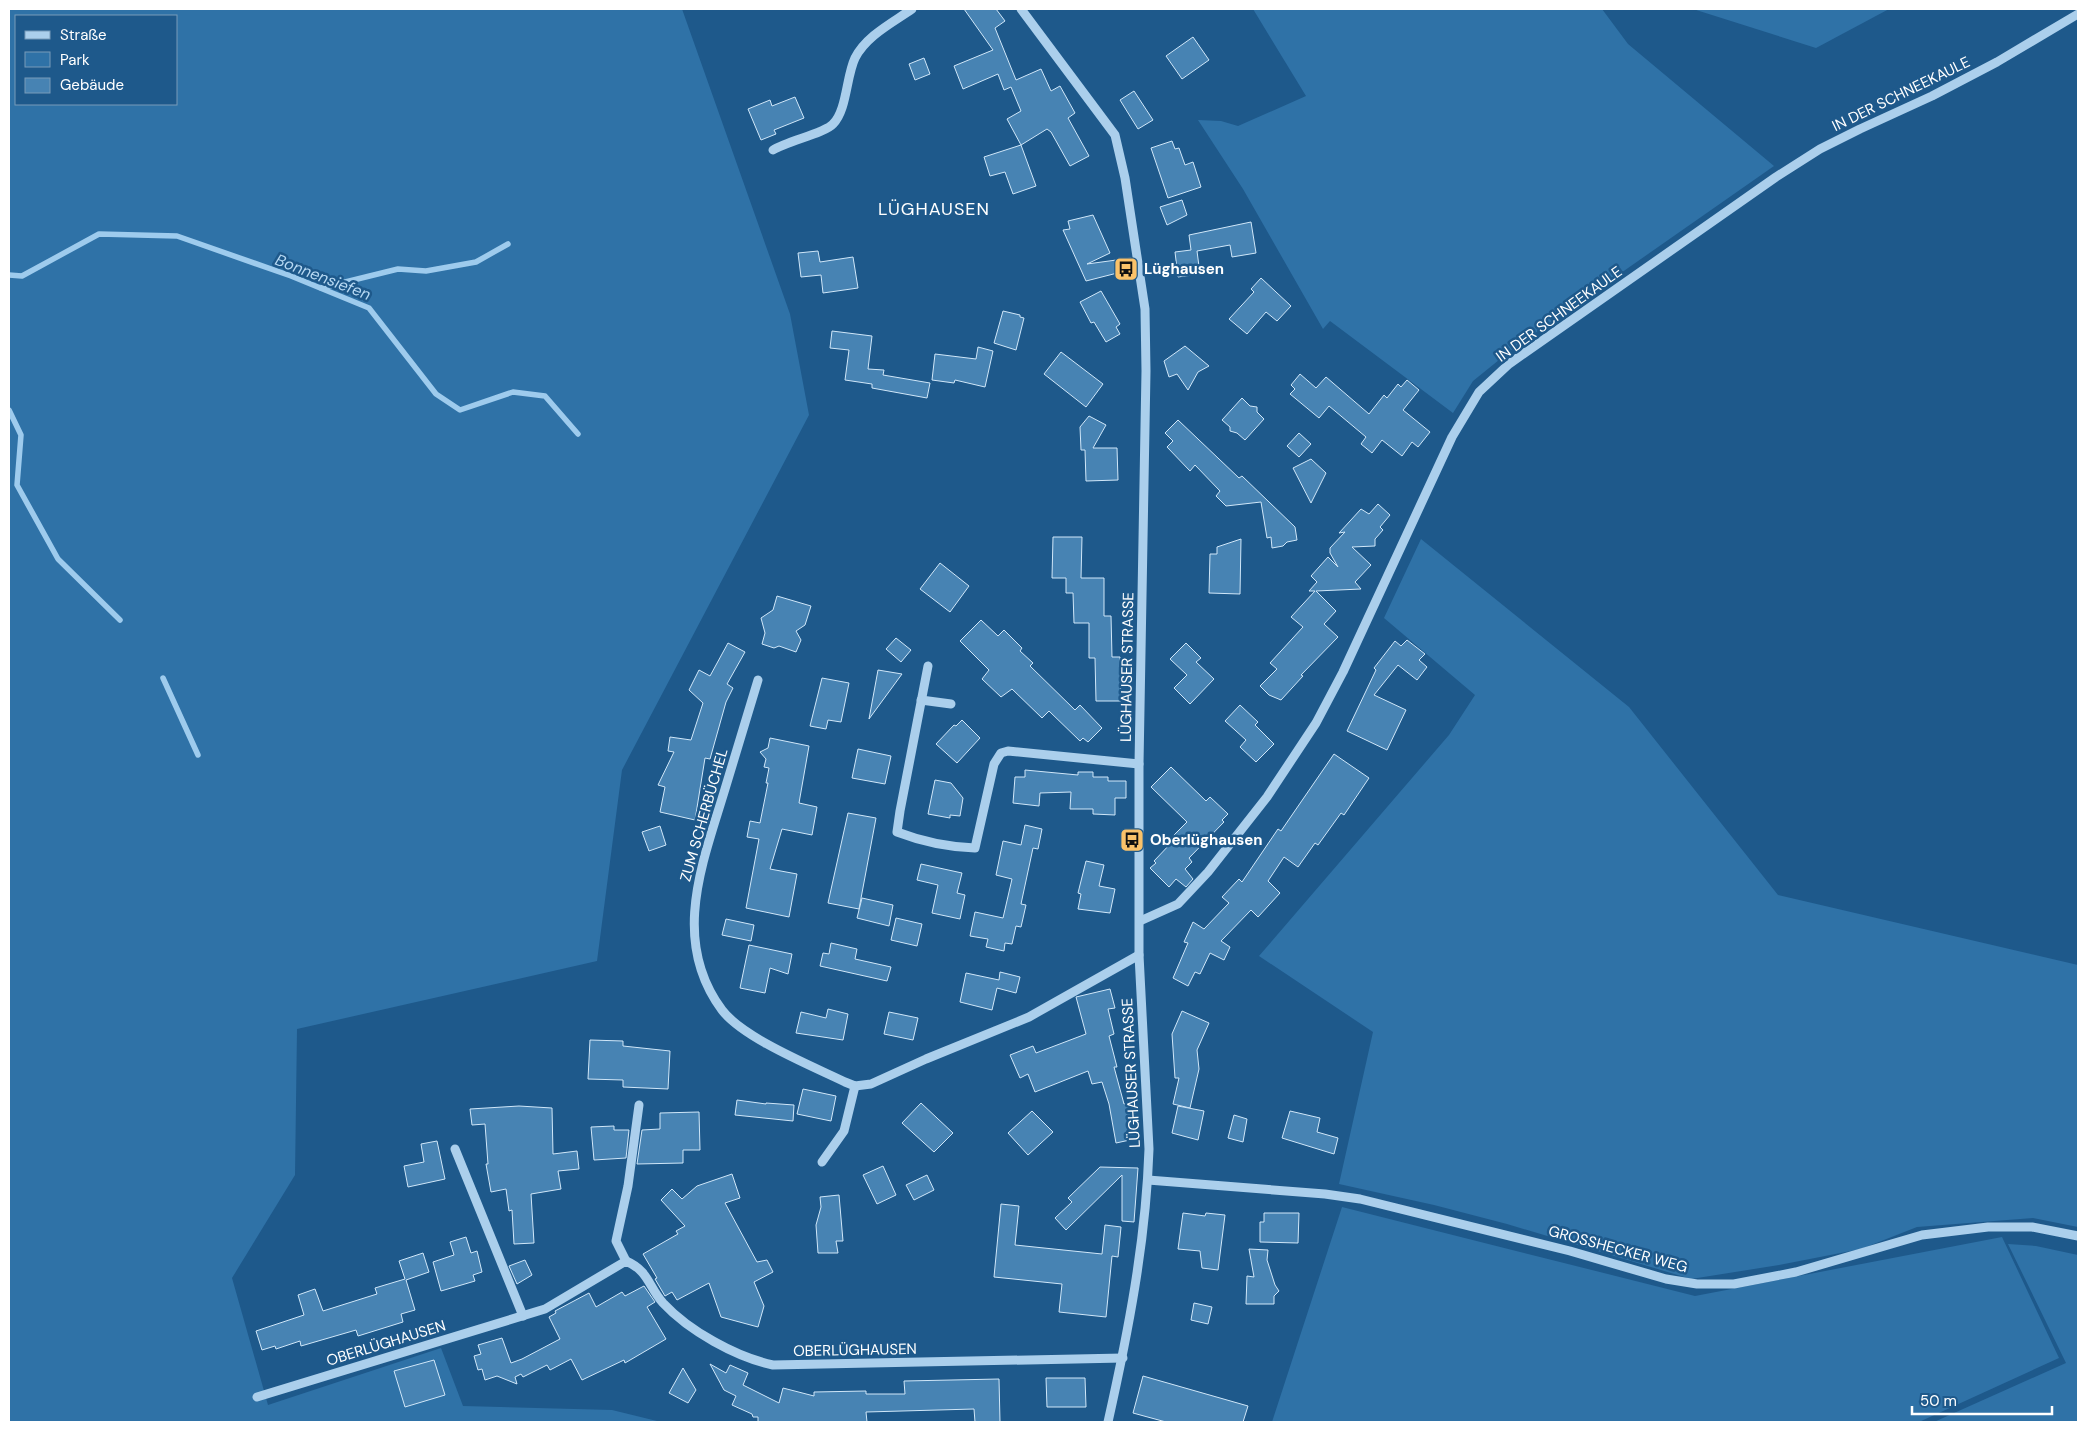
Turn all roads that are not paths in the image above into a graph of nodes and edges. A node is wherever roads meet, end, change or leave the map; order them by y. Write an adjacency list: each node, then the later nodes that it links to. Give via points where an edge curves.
1 (912, 9): 4 (street, via 865,42 855,58 840,111 833,124)
2 (1021, 9): 9 (street, LÜGHAUSER STRASSE, via 1115,135 1125,178 1145,318)
3 (2078, 14): 10 (street, IN DER SCHNEEKAULE, via 1997,62 1860,129 1776,177 1509,364 1479,392 1452,437 1316,723 1267,797 1208,872 1178,904)
4 (773, 150)
5 (928, 666): 7 (street)
6 (758, 680): 12 (street, ZUM SCHERBÜCHEL, via 704,854 693,919 694,948 705,979 722,1010 745,1031)
7 (921, 700): 8 (street); 9 (street, via 898,832 918,840 975,848 994,764 1001,753 1008,751)
8 (951, 704)
9 (1139, 764): 10 (street, LÜGHAUSER STRASSE)
10 (1140, 921): 11 (street, LÜGHAUSER STRASSE)
11 (1139, 955): 12 (street, via 1029,1017 871,1084); 16 (street, LÜGHAUSER STRASSE)
12 (855, 1086): 15 (street, via 844,1131)
13 (639, 1105): 18 (street, OBERLÜGHAUSEN, via 628,1186 616,1240)
14 (455, 1149): 19 (street)
15 (822, 1162)
16 (1148, 1180): 17 (street, GROSSHECKER WEG, via 1360,1199 1570,1250 1666,1279 1697,1284 1734,1284 1796,1272 1922,1236 1988,1227 2032,1227); 20 (street, LÜGHAUSER STRASSE)
17 (2078, 1236)
18 (626, 1261): 19 (street, OBERLÜGHAUSEN, via 545,1309); 20 (street, OBERLÜGHAUSEN, via 639,1267 662,1302 676,1316 727,1350 773,1365)
19 (523, 1316): 21 (street, OBERLÜGHAUSEN)
20 (1122, 1358): 22 (street, LÜGHAUSER STRASSE)
21 (257, 1397)
22 (1108, 1422)

